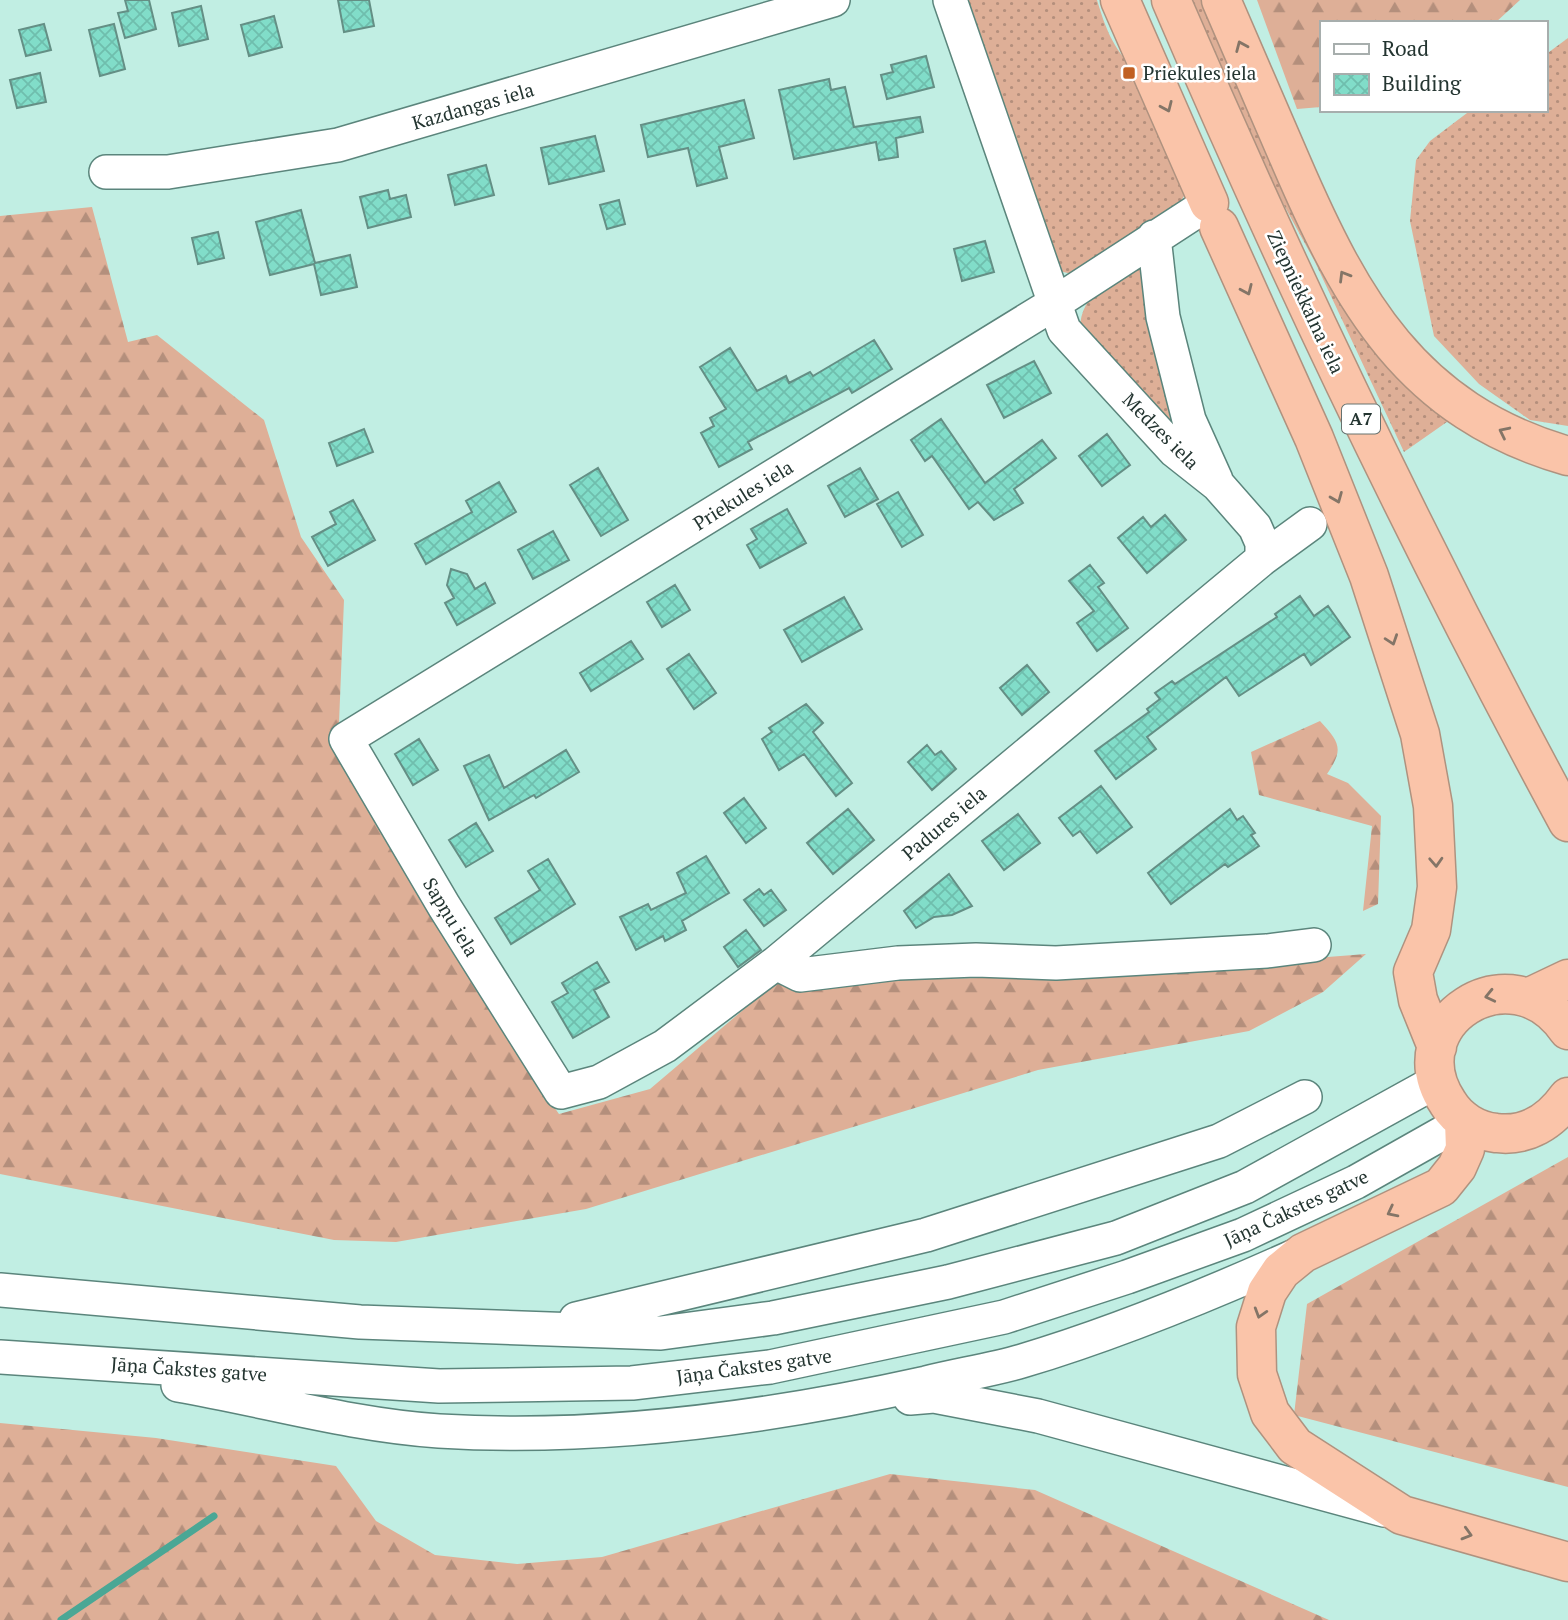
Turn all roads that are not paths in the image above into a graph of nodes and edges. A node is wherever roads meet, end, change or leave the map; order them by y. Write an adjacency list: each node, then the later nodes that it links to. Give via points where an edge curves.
1 (833, 0): 6 (street, Kazdangas iela, via 338,145 168,172)
2 (950, 0): 9 (street, Medzes iela)
3 (1120, 0): 7 (highway, A7, one-way to 7)
4 (1171, 0): 15 (highway, Ziepniekkalna iela / A7, via 1339,375 1492,682)
5 (1221, 0): 10 (highway, one-way to 5, via 1504,433 1465,410 1411,365 1380,329 1338,266)
6 (106, 172)
7 (1214, 215): 8 (street, Priekules iela); 21 (highway, A7, one-way to 21, via 1314,438 1369,576 1420,734 1433,806 1437,887 1431,930 1413,972)
8 (1154, 237): 9 (street, Priekules iela); 11 (street, via 1163,317 1189,420)
9 (1055, 303): 11 (street, Medzes iela, via 1065,330 1175,451); 14 (street, Priekules iela)
10 (1568, 456)
11 (1218, 485): 13 (street, Medzes iela, via 1255,527)
12 (1310, 524): 13 (street, Padures iela)
13 (1262, 559): 17 (street, Padures iela)
14 (346, 739): 22 (street, Sapņu iela)
15 (1568, 822)
16 (1314, 945): 17 (street, via 1056,963 898,963 800,975)
17 (776, 963): 22 (street, Padures iela, via 665,1046 599,1082)
18 (1568, 979): 19 (highway)
19 (1530, 997): 20 (highway, via 1558,1016); 21 (highway, one-way to 21, via 1496,993 1452,1017)
20 (1568, 1030)
21 (1437, 1064): 25 (highway, via 1452,1110); 28 (street, via 1245,1187 1116,1238 948,1282 773,1318 661,1333)
22 (561, 1091)
23 (1305, 1097): 28 (street, via 1219,1141 926,1235)
24 (1568, 1097): 25 (highway, via 1545,1122 1513,1134 1479,1129)
25 (1464, 1121): 26 (highway, one-way to 26, via 1465,1149 1441,1187); 30 (street, Jāņa Čakstes gatve, via 1356,1182 1256,1229 1127,1278 1004,1317 770,1367 632,1383 439,1386)
26 (1303, 1253): 31 (street, via 1203,1296 1021,1361); 32 (highway, one-way to 32, via 1267,1292 1256,1327 1257,1374 1270,1413 1294,1446)
27 (0, 1290): 28 (street, via 360,1322)
28 (542, 1327)
29 (0, 1357): 30 (street, Jāņa Čakstes gatve)
30 (44, 1362): 31 (street, via 359,1422 439,1431 578,1431 744,1417)
31 (841, 1402): 32 (street, via 934,1396 1038,1416)
32 (1402, 1515): 33 (highway, one-way to 33)
33 (1568, 1562)

